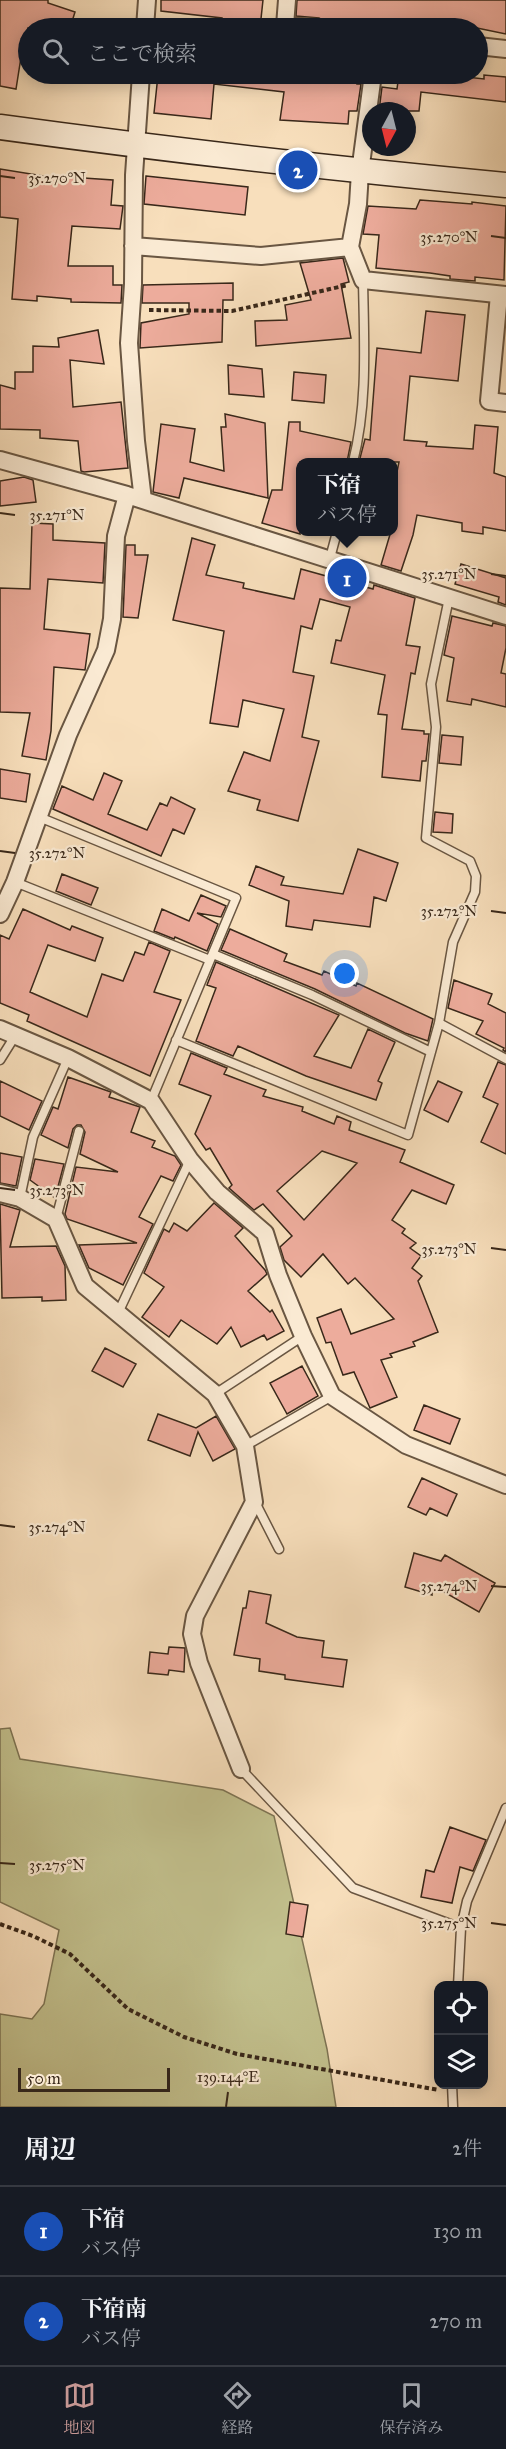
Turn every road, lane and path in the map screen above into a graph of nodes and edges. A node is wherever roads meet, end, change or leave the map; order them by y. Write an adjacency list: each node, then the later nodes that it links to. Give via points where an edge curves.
1 (147, 0): 3 (street)
2 (287, 0): 4 (street)
3 (146, 18)
4 (286, 18)
5 (488, 47): 6 (street)
6 (506, 49)
7 (140, 84): 10 (street)
8 (372, 84): 11 (street)
9 (0, 127): 10 (street)
10 (136, 146): 11 (street); 13 (street)
11 (360, 172): 12 (street); 14 (street)
12 (506, 185)
13 (133, 246): 14 (street, via 261,256); 17 (street)
14 (350, 247): 15 (street)
15 (363, 280): 16 (street); 17 (path, via 232,311); 19 (lane, via 364,372 361,431)
16 (502, 295): 18 (street, via 489,401)
17 (130, 309): 21 (street)
18 (506, 403)
19 (354, 458)
20 (0, 460): 21 (street)
21 (135, 497): 23 (street); 26 (street, via 116,536 112,619 106,651 68,735)
22 (336, 536): 23 (lane)
23 (330, 558): 24 (street)
24 (449, 598): 25 (street); 30 (lane, via 431,684 436,728 426,838 470,861 476,876 475,892 453,942)
25 (506, 616)
26 (39, 817): 27 (street); 29 (lane, via 236,898)
27 (15, 882): 28 (street); 29 (lane)
28 (0, 914)
29 (212, 957): 32 (lane); 33 (lane, via 312,995)
30 (439, 1023): 33 (lane); 35 (lane)
31 (7, 1033): 34 (street); 36 (lane)
32 (176, 1040): 33 (lane, via 408,1135); 37 (lane)
33 (431, 1052)
34 (68, 1058): 37 (street); 41 (lane, via 33,1137)
35 (506, 1059)
36 (0, 1060)
37 (151, 1101): 39 (street)
38 (79, 1131): 42 (lane)
39 (190, 1160): 43 (lane); 44 (street, via 217,1192 265,1233)
40 (0, 1193): 41 (street)
41 (20, 1198): 42 (street)
42 (56, 1219): 43 (street, via 85,1286)
43 (118, 1313): 45 (street)
44 (303, 1336): 45 (lane); 46 (street)
45 (215, 1394): 47 (street)
46 (332, 1396): 47 (lane); 48 (street, via 406,1445)
47 (245, 1446): 49 (street)
48 (506, 1485)
49 (254, 1502): 50 (lane); 51 (street, via 195,1616 192,1634 199,1663)
50 (279, 1550)
51 (241, 1769): 54 (lane, via 353,1888)
52 (506, 1808): 54 (lane, via 467,1901)
53 (0, 1924): 56 (path, via 70,1954 128,2009 184,2037 237,2054)
54 (460, 1928): 55 (lane)
55 (458, 1981)
56 (434, 2086)
57 (452, 2089): 58 (lane)
58 (453, 2107)

